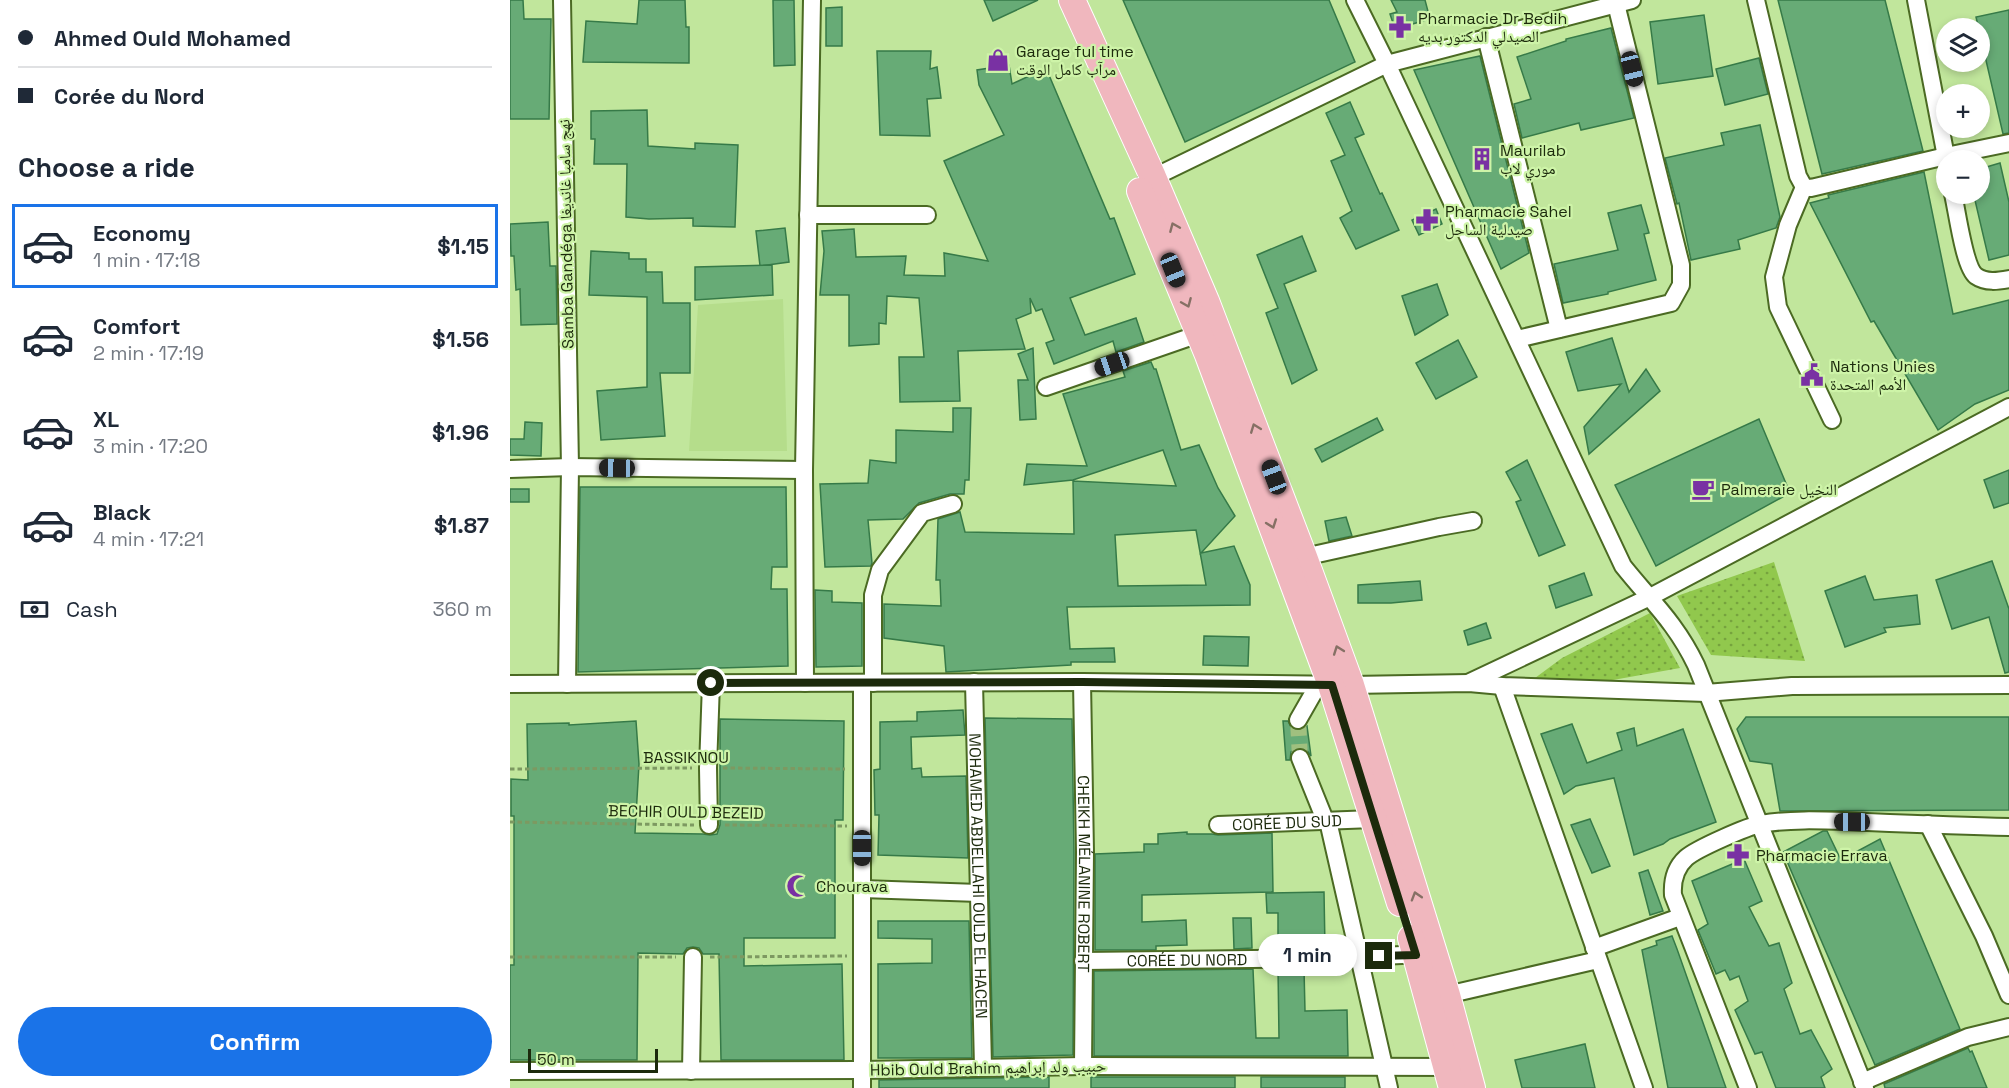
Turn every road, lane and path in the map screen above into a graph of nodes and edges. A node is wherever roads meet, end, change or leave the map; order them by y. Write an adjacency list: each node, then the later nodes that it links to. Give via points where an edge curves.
1 (562, 0): 27 (street, Samba Gandéga نهج سامبا غانديغا)
2 (812, 0): 18 (street)
3 (1053, 0): 15 (highway)
4 (1072, 0): 15 (highway)
5 (1355, 0): 10 (street)
6 (1756, 0): 16 (street)
7 (1916, 0): 12 (street)
8 (1624, 2): 9 (street); 21 (street, via 1681,265 1681,285 1671,303)
9 (1486, 38): 10 (street); 21 (street)
10 (1387, 64): 15 (street); 23 (street)
11 (2009, 143): 13 (street)
12 (1944, 150)
13 (1981, 150)
14 (1936, 161): 16 (street, via 1811,188)
15 (1145, 182): 22 (highway, one-way to 22); 32 (highway, one-way to 15, via 1206,301)
16 (1801, 182): 26 (street, via 1774,277 1778,307)
17 (1955, 204): 20 (street, via 1968,264 1975,275 1985,280)
18 (808, 215): 19 (street); 29 (street)
19 (927, 215)
20 (2009, 279)
21 (1559, 329): 23 (street)
22 (1199, 334): 24 (street); 42 (highway, one-way to 42)
23 (1517, 339): 33 (street, via 1623,566)
24 (1046, 387)
25 (2009, 407): 33 (street)
26 (1832, 420)
27 (570, 467): 28 (street); 29 (street); 41 (street, Samba Gandéga نهج سامبا غانديغا)
28 (510, 469)
29 (804, 470): 37 (street)
30 (952, 504): 38 (street, via 922,513 880,570 873,594)
31 (1473, 521): 32 (street)
32 (1304, 556): 42 (highway, one-way to 32)
33 (1650, 597): 39 (street); 45 (street, via 1684,642)
34 (974, 682): 35 (street); 38 (street); 61 (street, MOHAMED ABDELLAHI OULD EL HACEN)
35 (1082, 682): 42 (street); 67 (street, CHEIKH MÉLANINE ROBERT)
36 (711, 683): 37 (street); 41 (street); 48 (street)
37 (805, 683): 38 (street)
38 (868, 683): 50 (street)
39 (1469, 683): 42 (street); 44 (street)
40 (510, 684): 41 (street)
41 (567, 684)
42 (1333, 685): 46 (street); 51 (highway)
43 (2009, 685): 45 (street, via 1792,686)
44 (1502, 686): 45 (street); 64 (street)
45 (1706, 693): 54 (street)
46 (1298, 720)
47 (1300, 758): 52 (street)
48 (708, 768): 49 (path, BASSIKNOU); 50 (path, BASSIKNOU); 56 (street)
49 (510, 769)
50 (862, 769): 58 (street)
51 (1382, 817): 52 (street, CORÉE DU SUD); 63 (highway)
52 (1327, 820): 57 (street, CORÉE DU SUD); 66 (street)
53 (510, 822): 56 (path, BECHIR OULD BEZEID)
54 (1759, 824): 55 (street); 62 (street, via 1688,856 1672,879); 78 (street)
55 (1928, 824): 59 (street); 68 (street)
56 (710, 825): 58 (path, BECHIR OULD BEZEID)
57 (1218, 825)
58 (862, 827): 60 (street)
59 (2009, 827)
60 (862, 889): 61 (street); 74 (street)
61 (979, 893): 72 (street, MOHAMED ABDELLAHI OULD EL HACEN)
62 (1680, 917): 64 (street); 82 (street)
63 (1425, 953): 66 (street, CORÉE DU NORD); 69 (highway)
64 (1596, 954): 69 (street); 81 (street)
65 (693, 957): 76 (street)
66 (1360, 957): 67 (street, CORÉE DU NORD); 73 (street)
67 (1083, 961): 71 (street, CHEIKH MÉLANINE ROBERT)
68 (2009, 995)
69 (1438, 997): 77 (highway)
70 (2009, 1027): 78 (street, via 1968,1037)
71 (1083, 1066): 72 (street, Hbib Ould Brahim حبيب ولد إبراهيم); 73 (street, Hbib Ould Brahim حبيب ولد إبراهيم)
72 (983, 1067): 74 (street, Hbib Ould Brahim حبيب ولد إبراهيم)
73 (1384, 1067): 77 (street, Hbib Ould Brahim حبيب ولد إبراهيم); 80 (street)
74 (862, 1070): 76 (street, Hbib Ould Brahim حبيب ولد إبراهيم); 79 (street)
75 (510, 1071): 76 (street, Hbib Ould Brahim حبيب ولد إبراهيم)
76 (691, 1071)
77 (1459, 1077)
78 (1863, 1085)
79 (862, 1088)
80 (1389, 1088)
81 (1644, 1088)
82 (1748, 1088)

